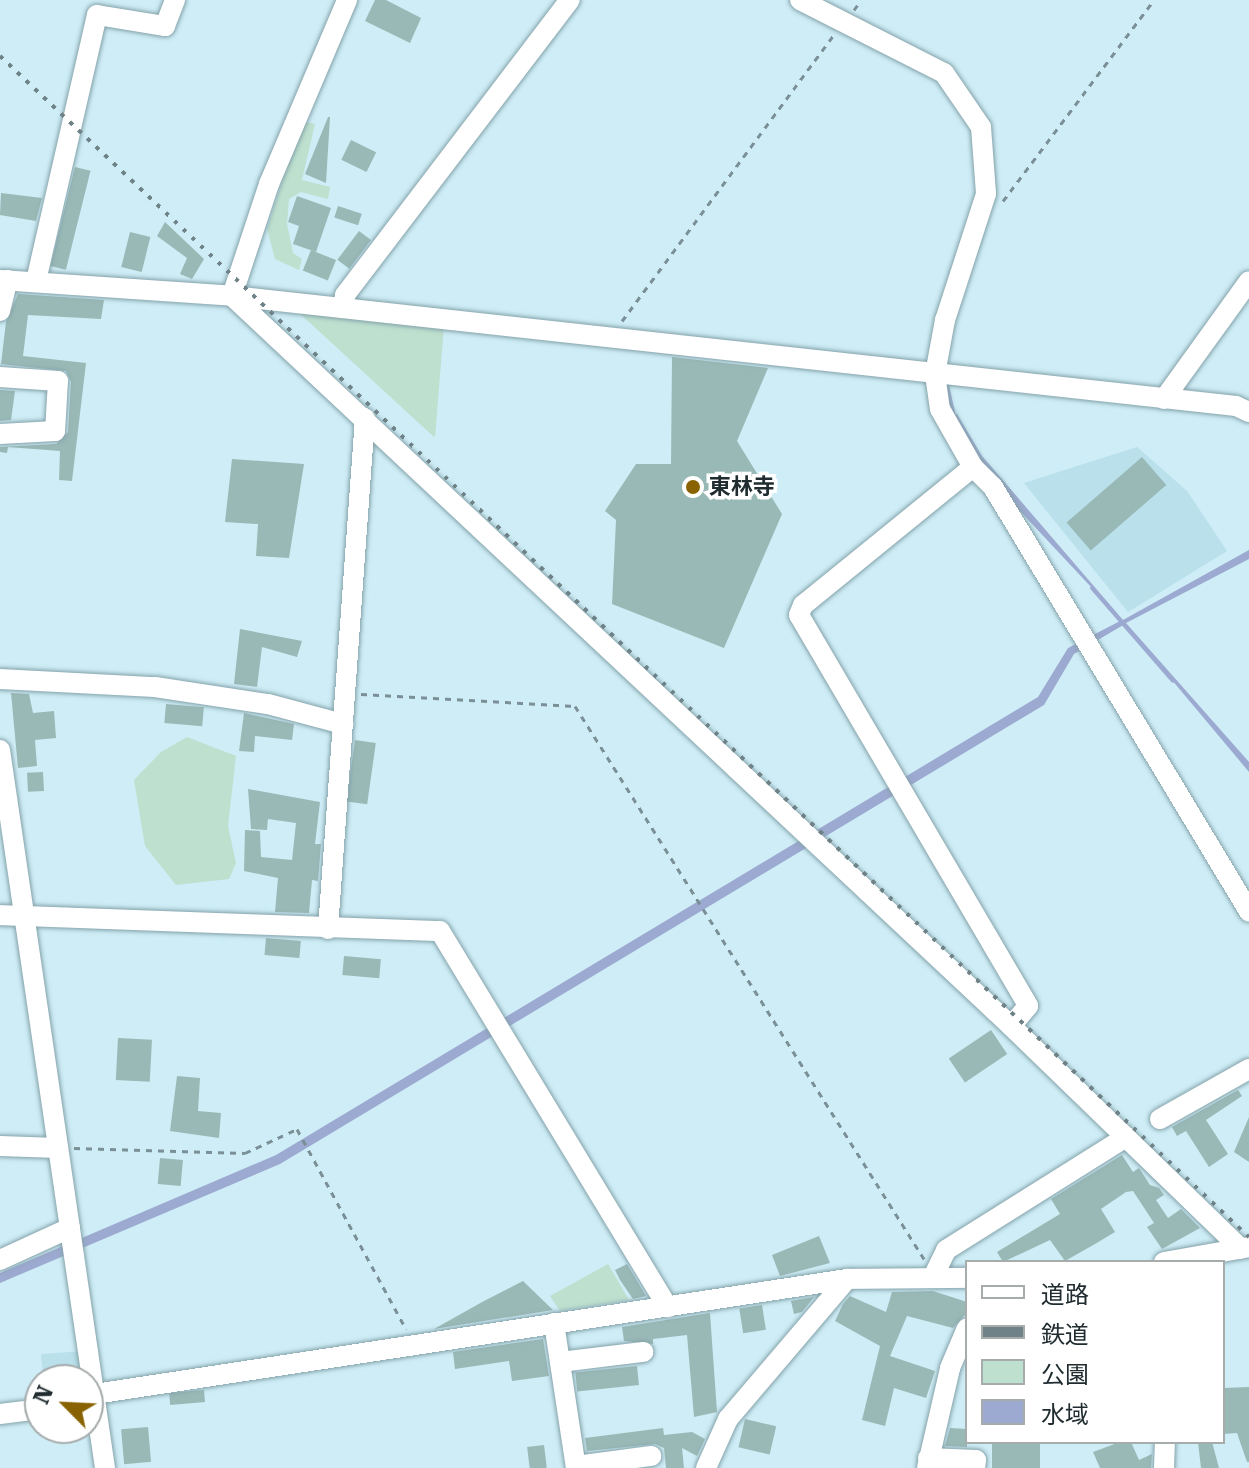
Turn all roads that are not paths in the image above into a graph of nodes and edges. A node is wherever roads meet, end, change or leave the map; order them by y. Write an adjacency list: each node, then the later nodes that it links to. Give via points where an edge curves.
1 (175, 0): 6 (street, via 165,26 97,15)
2 (347, 0): 8 (street, via 269,184)
3 (570, 0): 9 (street, via 345,295)
4 (800, 0): 11 (street, via 850,16 944,73 981,127 986,194 950,299)
5 (4, 280): 6 (street); 10 (street)
6 (36, 281): 8 (street)
7 (1249, 281): 13 (street)
8 (232, 296): 9 (street); 15 (street)
9 (343, 308): 11 (street)
10 (0, 311)
11 (935, 374): 13 (street); 17 (street, via 940,409)
12 (0, 377): 16 (street, via 58,381 55,431)
13 (1164, 399): 14 (street)
14 (1249, 412)
15 (365, 418): 19 (street); 25 (street)
16 (0, 434)
17 (973, 467): 21 (street, via 993,487); 25 (street, via 803,605 799,615 1028,1006)
18 (0, 679): 19 (street, via 155,687 268,704)
19 (343, 724): 24 (street)
20 (0, 750): 23 (street)
21 (1249, 912)
22 (0, 915): 23 (street)
23 (24, 916): 24 (street); 30 (street)
24 (328, 929): 38 (street, via 440,931)
25 (1011, 1026): 28 (street)
26 (1249, 1069): 27 (street)
27 (1160, 1119)
28 (1126, 1137): 32 (street); 35 (street, via 946,1250)
29 (0, 1146): 30 (street)
30 (58, 1148): 31 (street)
31 (70, 1228): 33 (street); 43 (street)
32 (1245, 1248): 34 (street)
33 (0, 1260)
34 (1170, 1260)
35 (934, 1275): 36 (street); 37 (street)
36 (965, 1278)
37 (847, 1279): 38 (street); 53 (street, via 728,1419)
38 (668, 1307): 39 (street)
39 (554, 1323): 42 (street); 44 (street)
40 (965, 1333): 50 (street, via 950,1368)
41 (643, 1352): 42 (street)
42 (560, 1362): 51 (street)
43 (87, 1364)
44 (104, 1392)
45 (24, 1411): 46 (street)
46 (0, 1414)
47 (100, 1444): 52 (street)
48 (1165, 1444): 55 (street)
49 (651, 1456): 51 (street)
50 (928, 1463): 54 (street, via 976,1460)
51 (576, 1467)
52 (105, 1468)
53 (706, 1468)
54 (975, 1468)
55 (1164, 1468)

